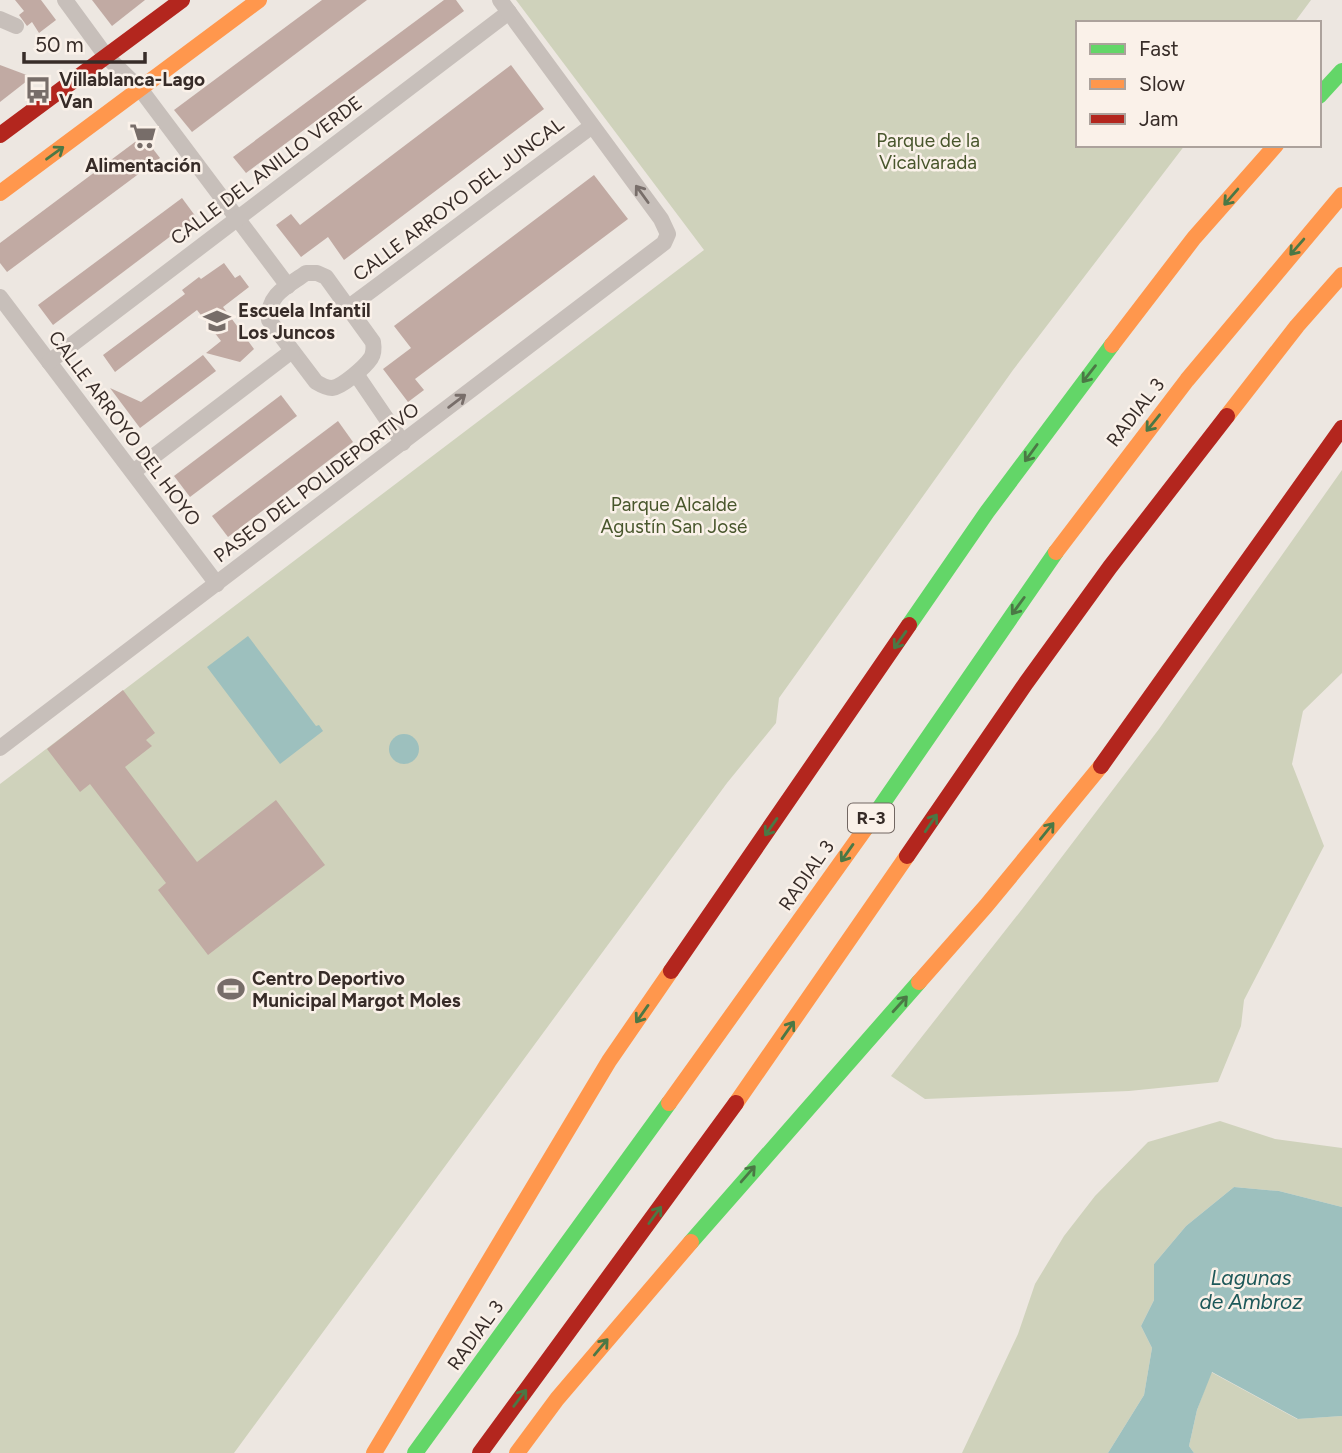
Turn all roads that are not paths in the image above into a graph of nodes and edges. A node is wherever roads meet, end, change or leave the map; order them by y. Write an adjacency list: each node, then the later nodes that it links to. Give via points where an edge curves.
1 (65, 0): 7 (street)
2 (181, 0): 7 (main road)
3 (259, 0): 9 (main road)
4 (505, 6): 11 (street); 16 (street, CALLE DEL ANILLO VERDE)
5 (0, 19): 6 (street)
6 (16, 26)
7 (106, 56): 9 (street); 12 (main road)
8 (1342, 71): 10 (main road)
9 (141, 90): 14 (main road, one-way to 9); 16 (street)
10 (1321, 94)
11 (592, 126): 20 (street, CALLE ARROYO DEL JUNCAL); 25 (street, PASEO DEL POLIDEPORTIVO, one-way to 11, via 664,243 667,234 661,219)
12 (0, 135)
13 (1274, 147): 29 (main road, one-way to 29, via 1194,238 987,512 609,1061)
14 (0, 193)
15 (1342, 195): 30 (main road, RADIAL 3 / R-3, one-way to 30, via 1136,444 693,1070)
16 (236, 218): 18 (street); 22 (street, CALLE DEL ANILLO VERDE)
17 (1342, 275): 31 (main road, R-3, one-way to 17, via 715,1134 1110,567 1289,336)
18 (288, 286): 20 (street, via 306,273 317,272); 21 (street, via 268,308 269,320)
19 (0, 297): 22 (street, CALLE ARROYO DEL HOYO)
20 (349, 307): 23 (street, via 373,342 374,351)
21 (292, 351): 23 (street, via 324,387 334,388); 26 (street)
22 (49, 362): 26 (street, CALLE ARROYO DEL HOYO)
23 (355, 374): 25 (street)
24 (1342, 428): 32 (main road, one-way to 24, via 646,1294 986,906 1115,749)
25 (402, 443): 27 (street, PASEO DEL POLIDEPORTIVO)
26 (133, 472): 27 (street, CALLE ARROYO DEL HOYO)
27 (217, 584): 28 (street, PASEO DEL POLIDEPORTIVO)
28 (0, 748)
29 (374, 1453)
30 (415, 1453)
31 (480, 1453)
32 (517, 1453)

